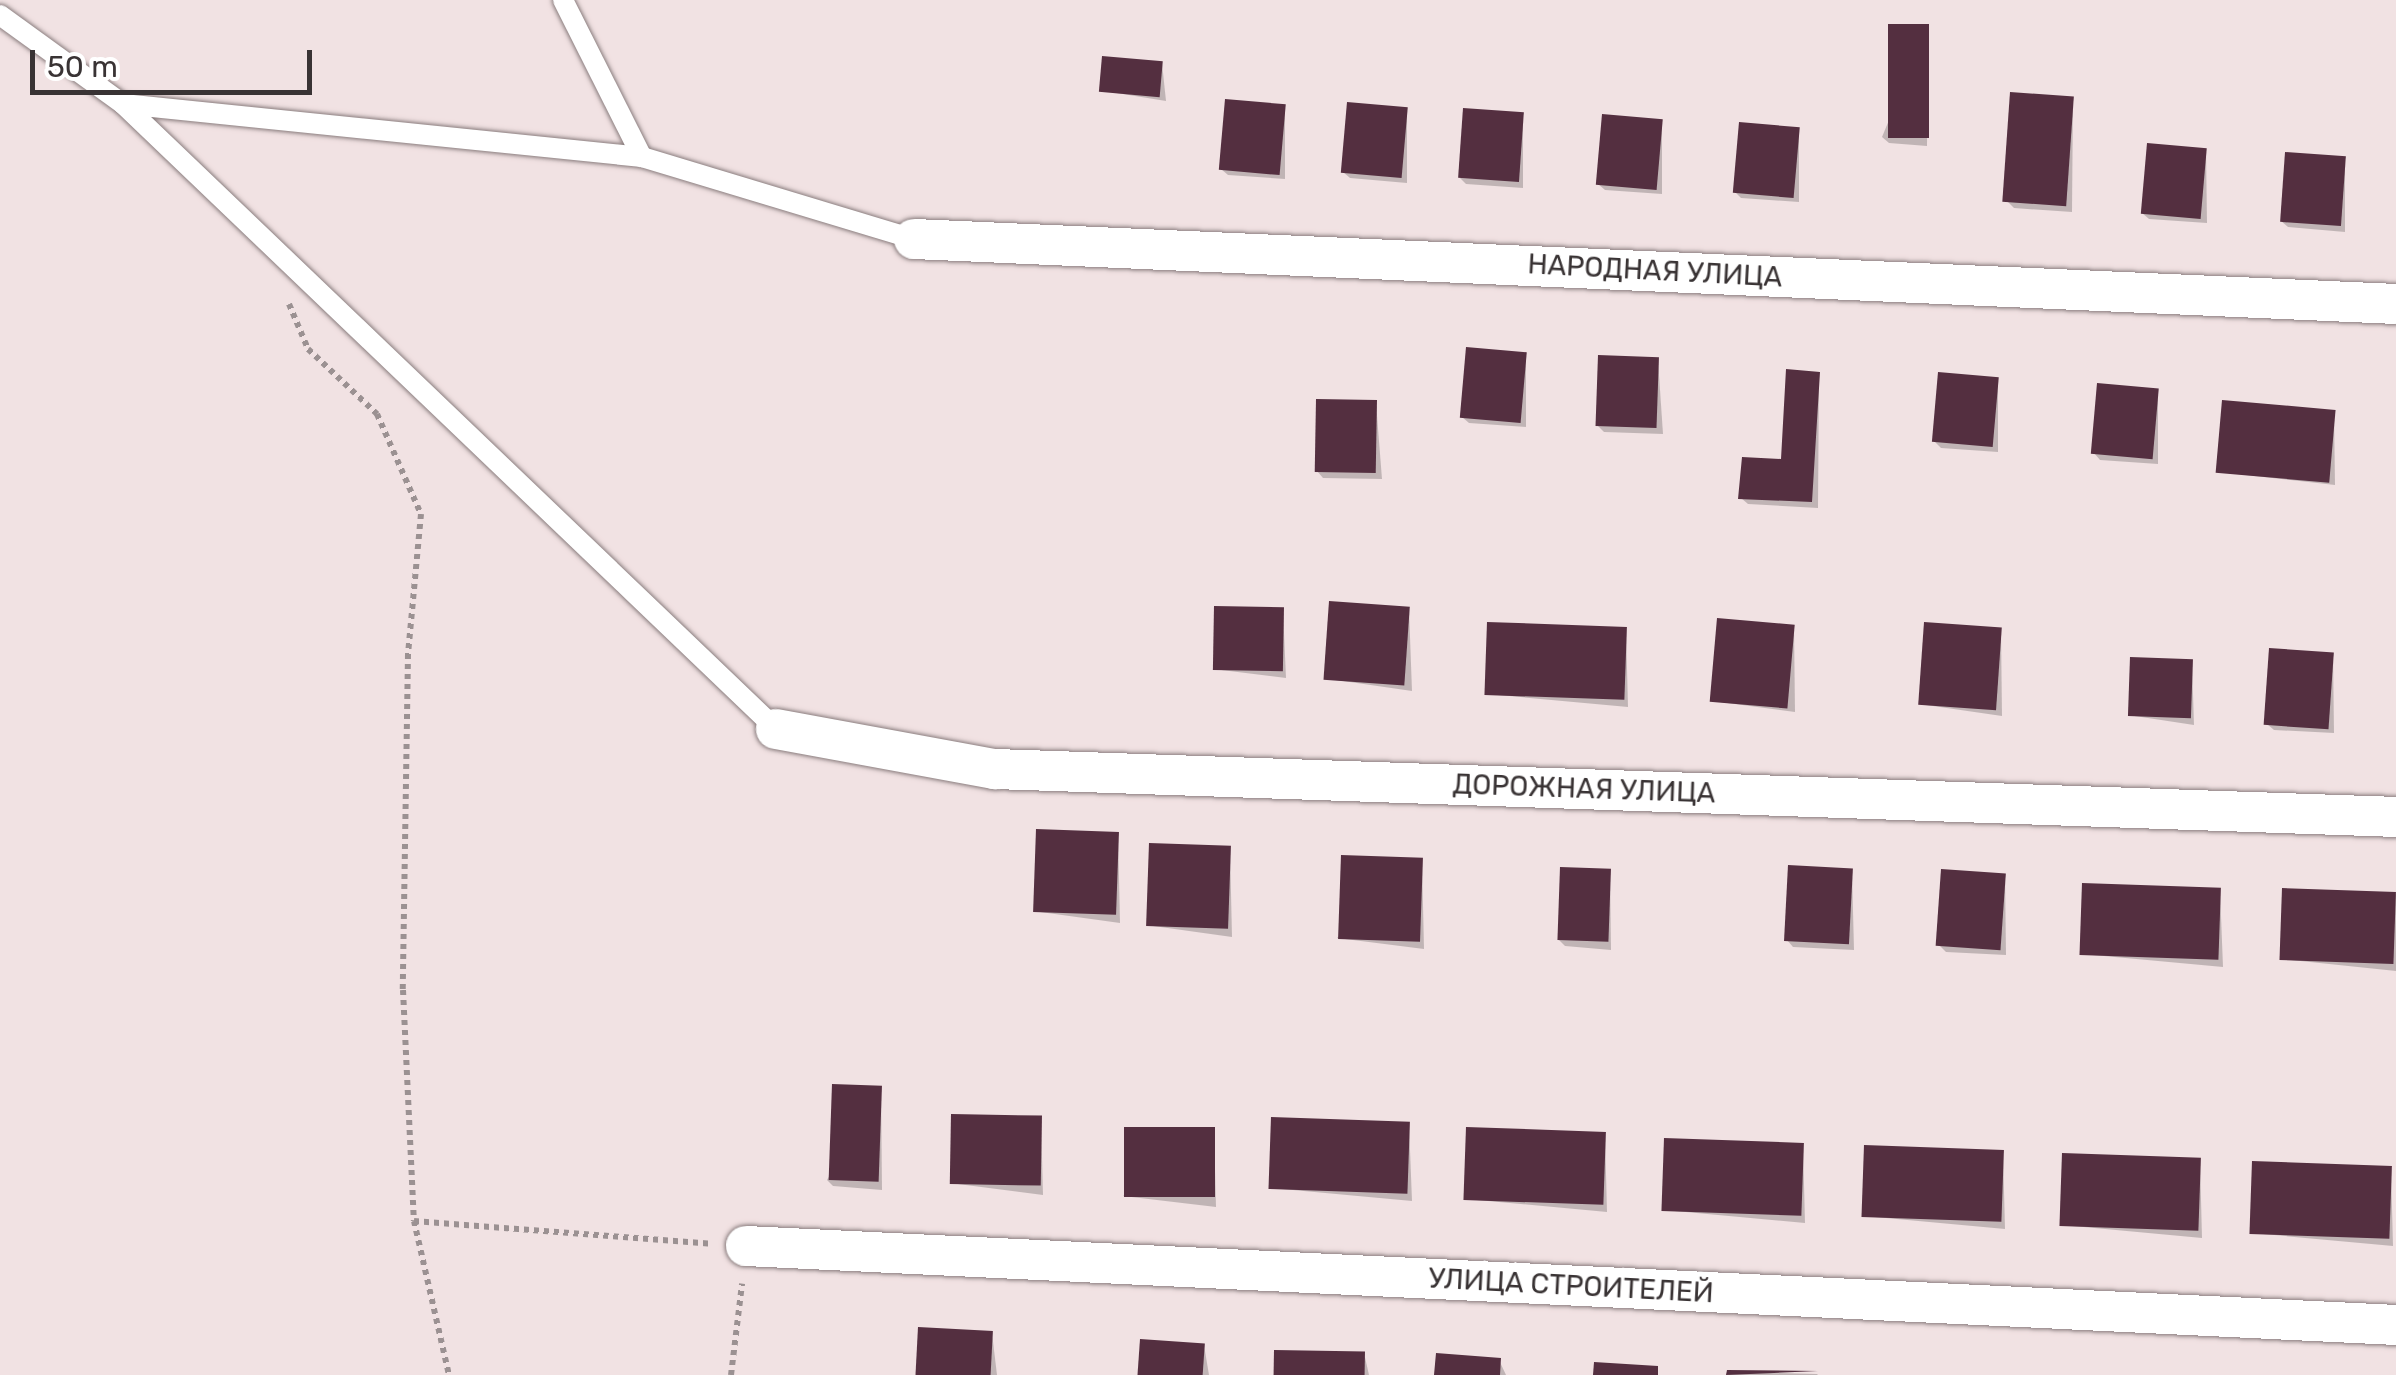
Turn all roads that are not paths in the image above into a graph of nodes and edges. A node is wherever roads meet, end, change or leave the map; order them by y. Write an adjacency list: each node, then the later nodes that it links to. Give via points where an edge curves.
1 (563, 0): 4 (lane)
2 (0, 15): 3 (lane)
3 (123, 104): 4 (lane); 7 (lane)
4 (642, 157): 5 (lane)
5 (914, 239): 6 (street, НАРОДНАЯ УЛИЦА)
6 (2396, 304)
7 (776, 729): 8 (street, ДОРОЖНАЯ УЛИЦА, via 995,769)
8 (2396, 817)
9 (746, 1246): 10 (street, УЛИЦА СТРОИТЕЛЕЙ)
10 (2396, 1325)

